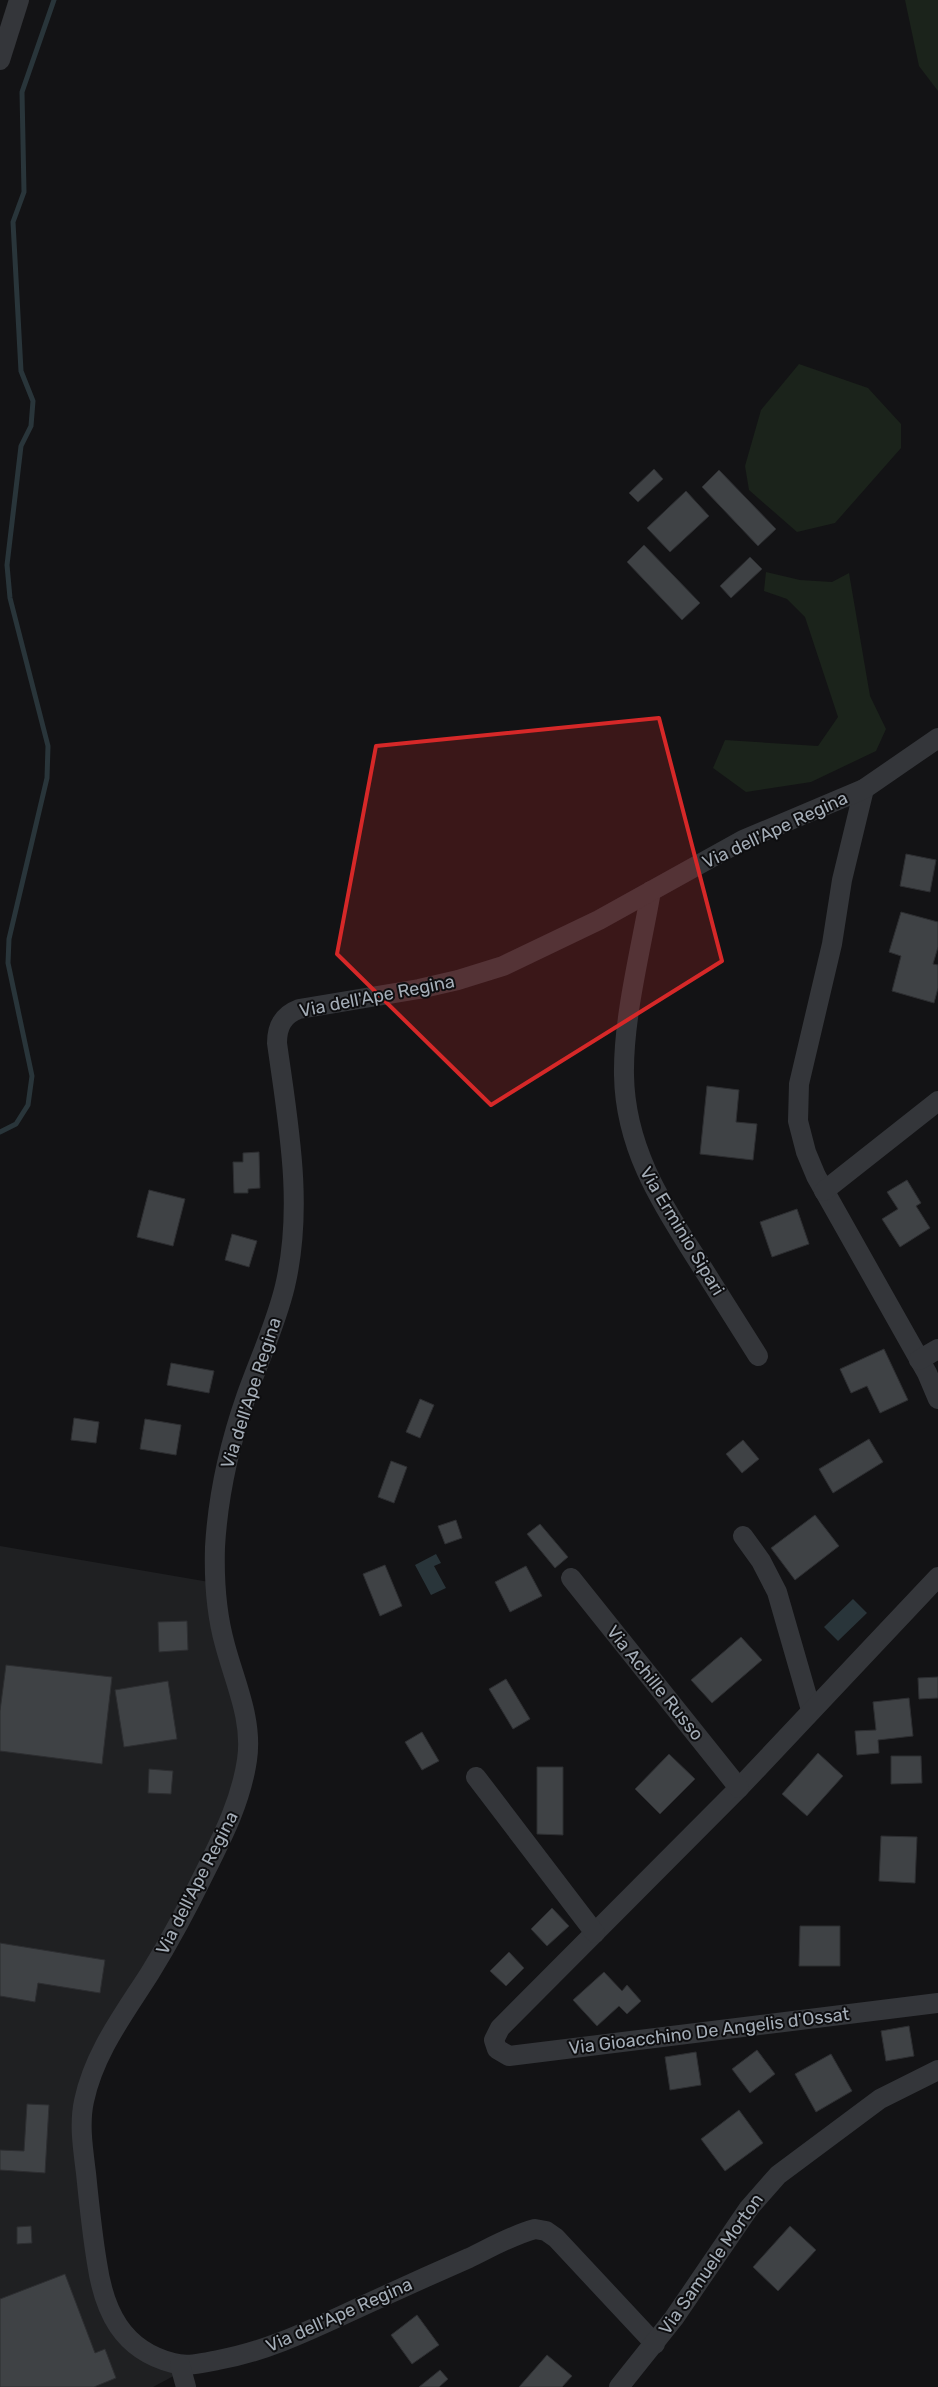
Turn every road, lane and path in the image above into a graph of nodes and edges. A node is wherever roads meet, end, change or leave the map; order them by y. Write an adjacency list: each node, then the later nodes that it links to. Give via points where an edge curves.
1 (19, 0): 2 (street)
2 (0, 60)
3 (938, 738): 4 (street, Via dell'Ape Regina)
4 (864, 789): 5 (street, Via dell'Ape Regina, via 743,840); 7 (street, via 798,1093 798,1121 804,1144)
5 (651, 891): 9 (street, Via Erminio Sipari, via 627,1033 624,1077 631,1130 643,1166 662,1204); 22 (street, Via dell'Ape Regina, via 503,966 419,989 299,1009 286,1016 279,1028 277,1043 294,1190 288,1272 280,1306 231,1442 220,1491 215,1549 215,1582 222,1634 246,1716 246,1766 239,1797 226,1830 182,1920 101,2052 82,2106 82,2136 94,2245 106,2306 119,2329 136,2345 145,2352)
6 (938, 1101): 7 (street)
7 (824, 1191): 10 (street)
8 (938, 1349): 10 (street)
9 (758, 1356)
10 (919, 1360): 11 (street)
11 (938, 1399)
12 (744, 1536): 15 (street, via 777,1592)
13 (938, 1577): 15 (street)
14 (571, 1578): 17 (street, Via Achille Russo)
15 (811, 1710): 17 (street)
16 (476, 1777): 18 (street)
17 (739, 1788): 18 (street)
18 (595, 1934): 19 (street, Via Gioacchino De Angelis d'Ossat, via 495,2034 497,2049 509,2056)
19 (938, 2003)
20 (938, 2070): 21 (street, Via Samuele Morton, via 880,2099 778,2175 749,2208)
21 (655, 2344): 22 (street, Via dell'Ape Regina, via 556,2238 535,2229 289,2340 225,2359); 24 (street, Via Samuele Morton)
22 (180, 2365): 23 (street)
23 (186, 2387)
24 (619, 2387)

